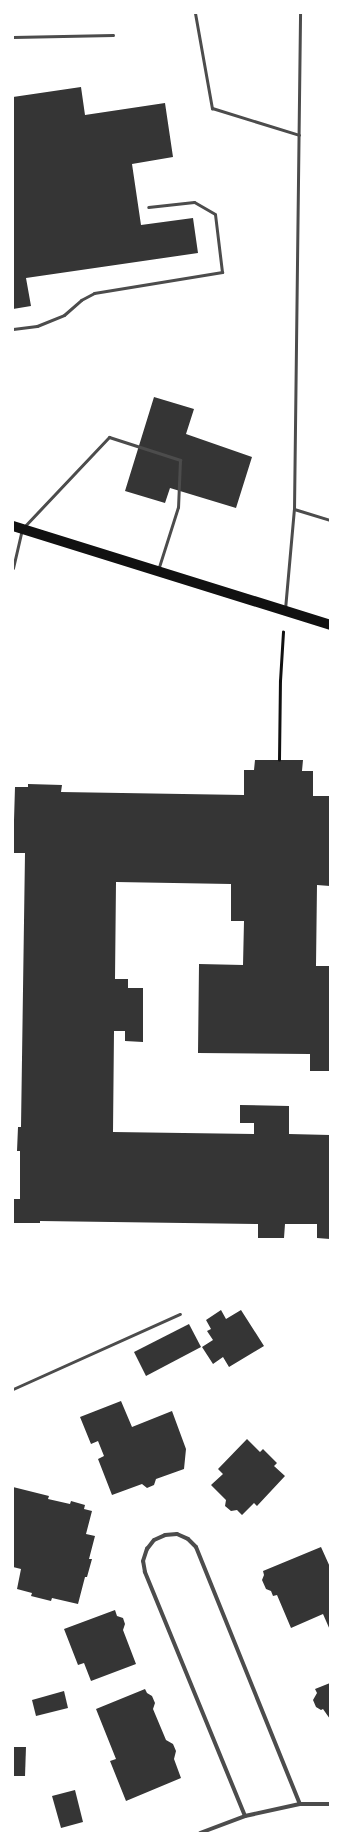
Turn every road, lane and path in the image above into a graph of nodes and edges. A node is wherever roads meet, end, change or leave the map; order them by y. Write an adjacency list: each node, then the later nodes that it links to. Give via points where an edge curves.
1 (195, 13): 5 (lane, via 212,108)
2 (300, 13): 5 (lane)
3 (113, 35): 4 (lane)
4 (13, 37)
5 (299, 135): 8 (lane)
6 (148, 207): 7 (lane, via 194,202 214,214 222,272 94,293 81,300 64,315 37,326)
7 (13, 329)
8 (294, 509): 9 (lane); 13 (lane)
9 (330, 520)
10 (18, 527): 11 (lane); 12 (main road); 12 (lane, via 109,437 180,460 178,507)
11 (13, 568)
12 (158, 572): 13 (main road)
13 (284, 611): 14 (main road); 15 (path)
14 (330, 625)
15 (279, 760)
16 (180, 1314): 17 (lane)
17 (13, 1389)
18 (300, 1804): 19 (street); 20 (street); 20 (street, via 196,1547 188,1539 176,1534 165,1535 154,1540 147,1549 145,1572)
19 (330, 1804)
20 (245, 1816): 21 (street)
21 (200, 1833)

